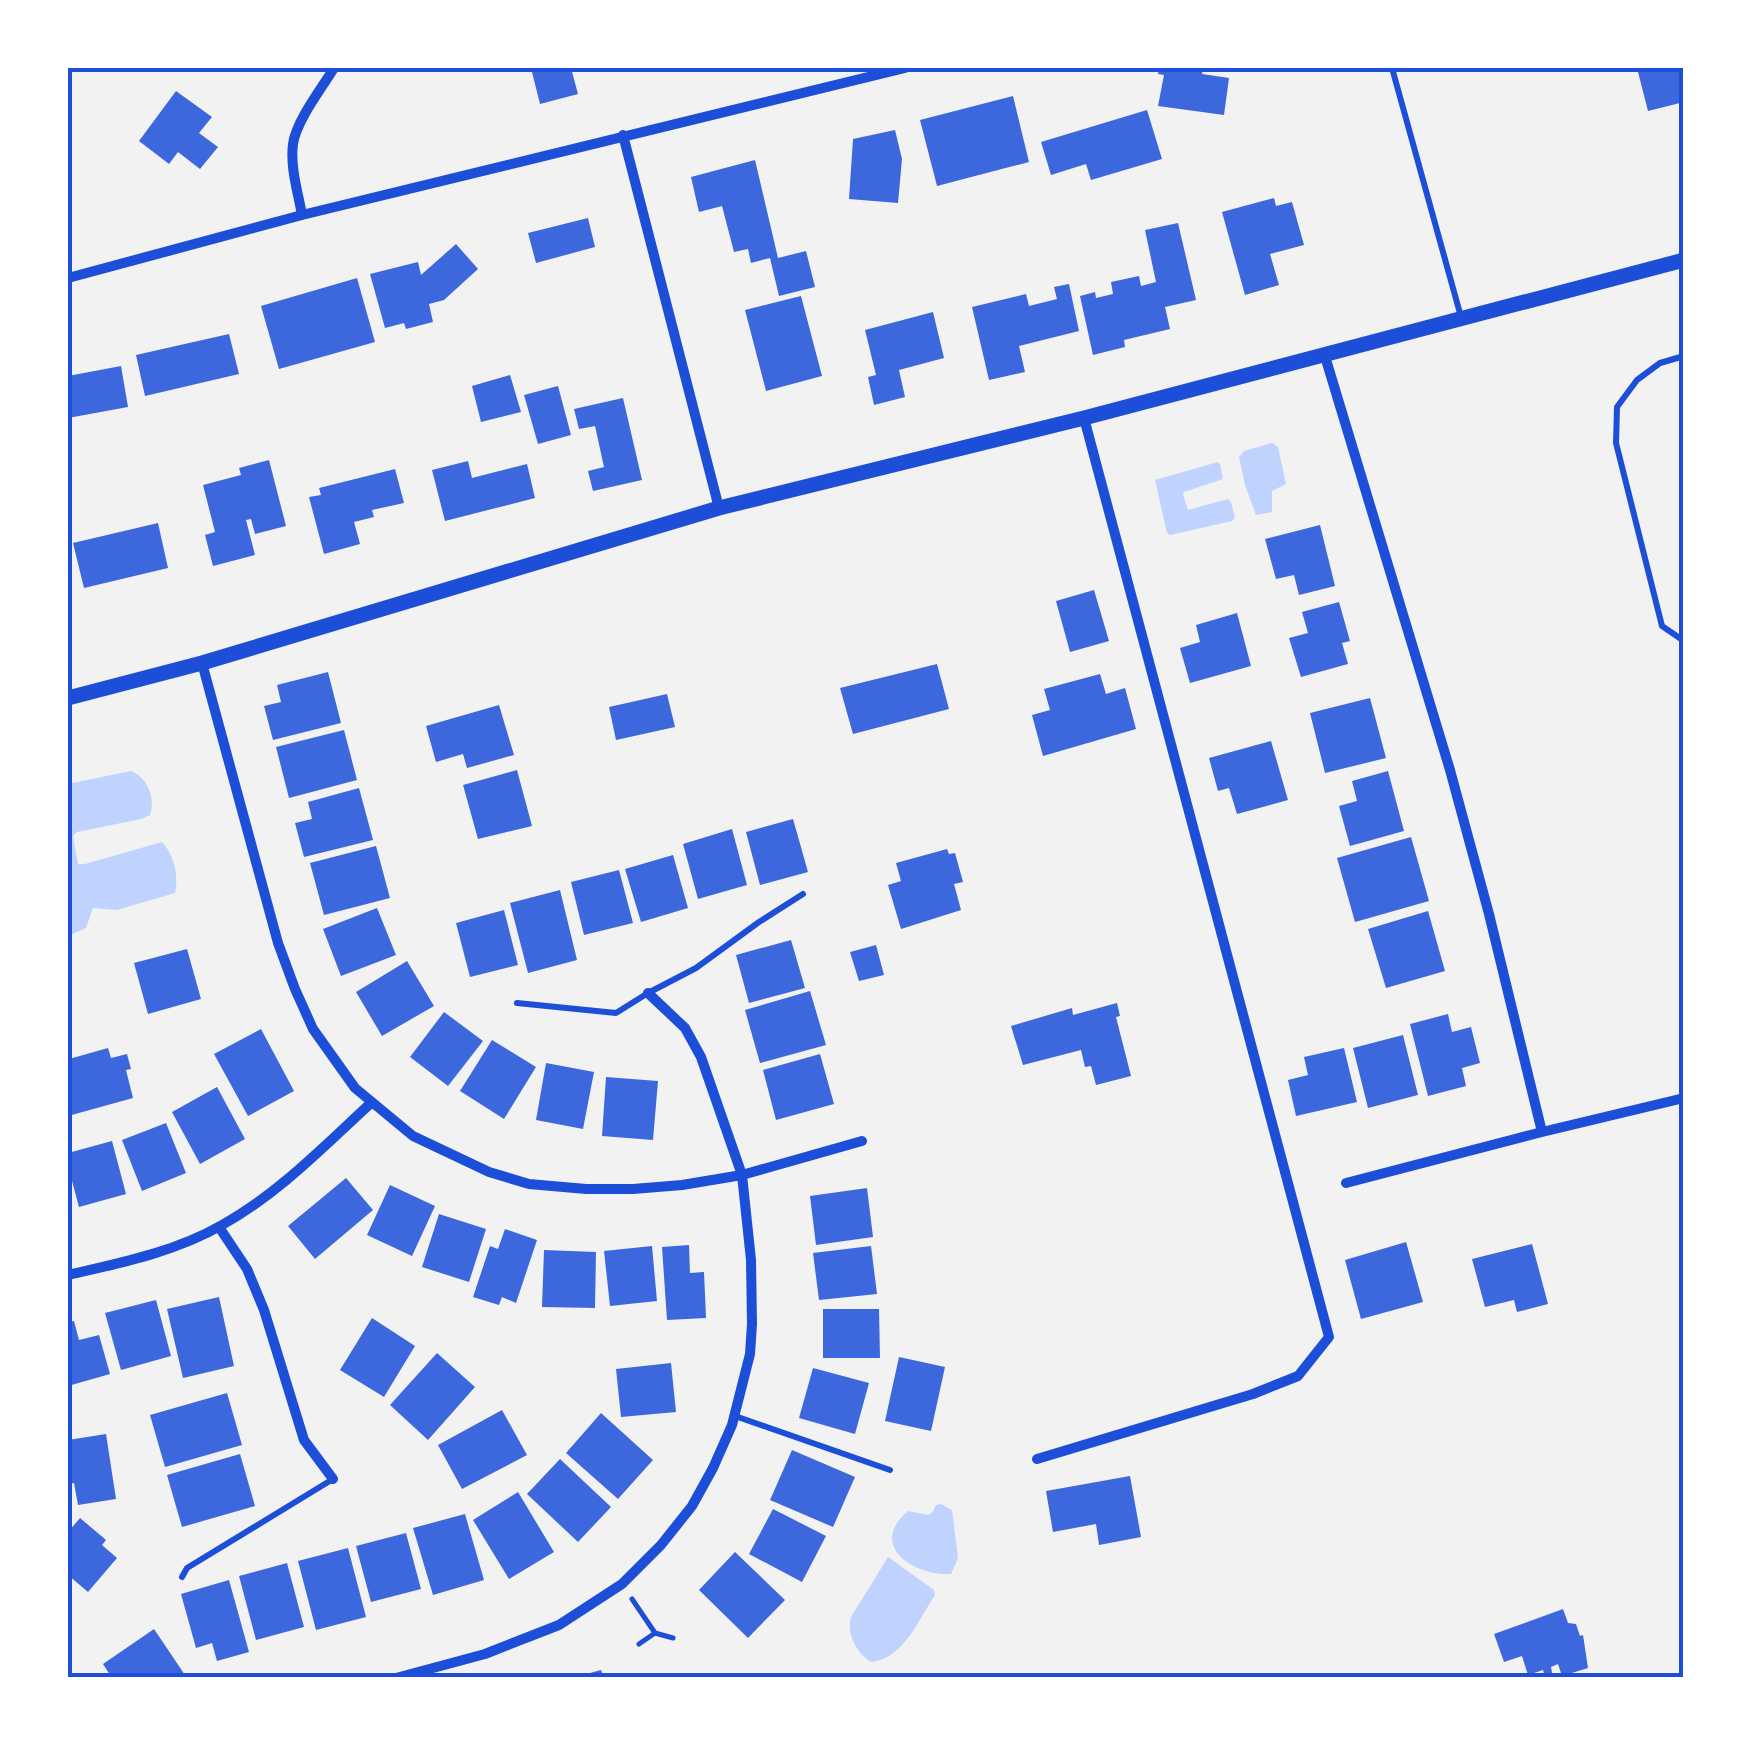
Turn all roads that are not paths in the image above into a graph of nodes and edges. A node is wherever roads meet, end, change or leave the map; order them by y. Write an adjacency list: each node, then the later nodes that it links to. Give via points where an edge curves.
1 (334, 68): 5 (street, via 292,147)
2 (905, 68): 4 (street)
3 (1392, 68): 8 (lane)
4 (623, 135): 5 (street); 12 (street)
5 (302, 215): 7 (street)
6 (1684, 260): 8 (street)
7 (68, 278)
8 (1461, 318): 9 (street)
9 (1324, 353): 11 (street); 21 (street, via 1450,770)
10 (1684, 356): 13 (lane, via 1637,380 1616,407 1616,443 1662,626)
11 (1084, 418): 12 (street); 28 (street, via 1329,1338 1298,1376)
12 (719, 508): 14 (street)
13 (1684, 641)
14 (202, 663): 15 (street); 20 (street, via 295,989 330,1056)
15 (68, 698)
16 (803, 894): 17 (lane, via 696,968)
17 (648, 992): 18 (lane, via 616,1013); 23 (street, via 685,1028 701,1057)
18 (518, 1003)
19 (1684, 1098): 21 (street)
20 (372, 1103): 23 (street, via 413,1136 529,1184 633,1189); 25 (street, via 254,1206)
21 (1542, 1132): 24 (street)
22 (862, 1141): 23 (street)
23 (742, 1175): 27 (street, via 752,1324)
24 (1346, 1183)
25 (219, 1228): 26 (street, via 142,1257); 30 (street, via 264,1310 304,1440)
26 (68, 1274)
27 (735, 1416): 29 (lane); 32 (street, via 692,1506 622,1584 559,1625)
28 (1037, 1459)
29 (890, 1470)
30 (333, 1479): 31 (lane)
31 (182, 1577)
32 (396, 1678)

